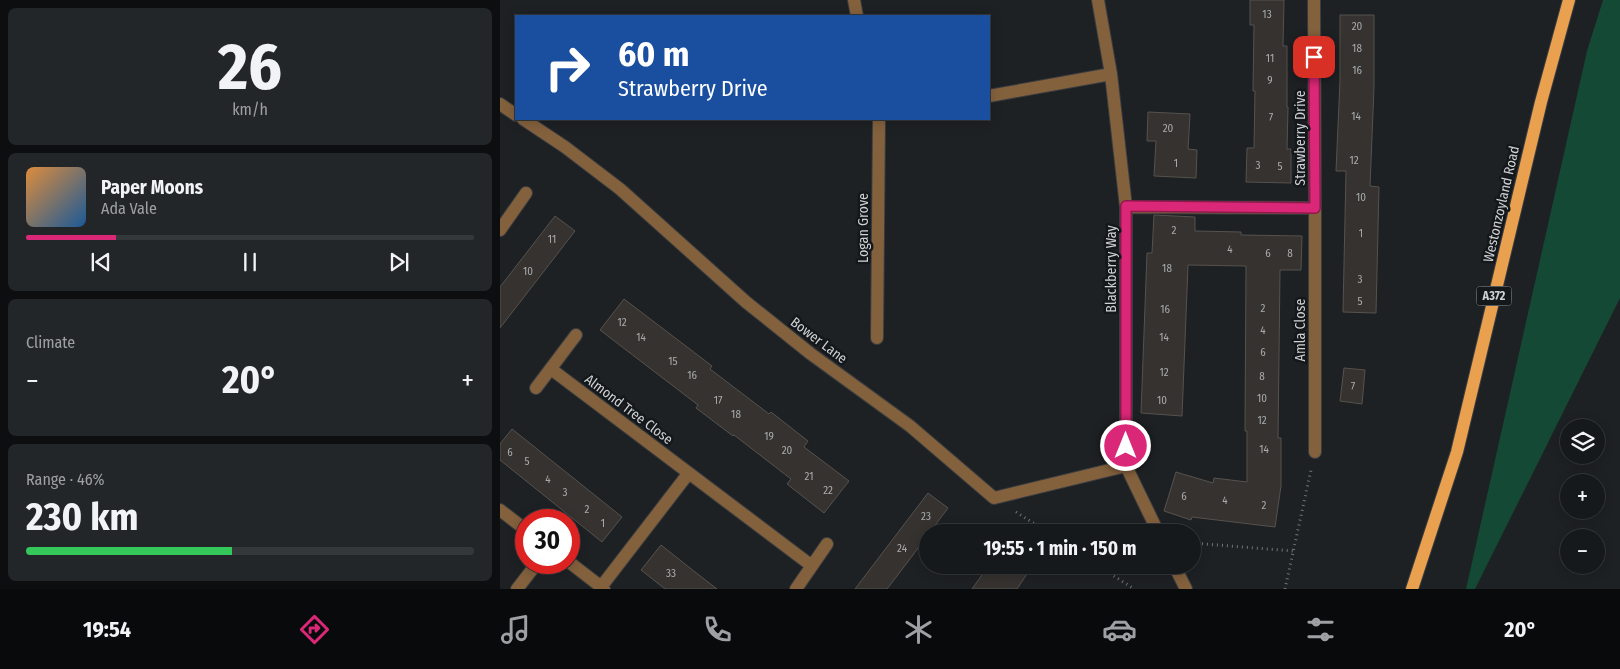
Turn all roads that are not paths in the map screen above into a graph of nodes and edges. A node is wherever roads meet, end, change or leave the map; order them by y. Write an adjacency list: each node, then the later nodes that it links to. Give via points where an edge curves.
1 (854, 0): 5 (street)
2 (1098, 0): 6 (street, Blackberry Way)
3 (1314, 0): 14 (street, Strawberry Drive)
4 (1569, 0): 35 (main road, Westonzoyland Road / A372, via 1541,102 1457,452)
5 (857, 15)
6 (1111, 74): 7 (street); 13 (street, Blackberry Way)
7 (990, 96)
8 (500, 104): 9 (street)
9 (515, 114)
10 (524, 120): 21 (street, Bower Lane, via 620,189 746,302 910,426 994,498)
11 (879, 120): 17 (street, Logan Grove)
12 (526, 193): 15 (street)
13 (1126, 206): 14 (street); 21 (street, Blackberry Way)
14 (1315, 208): 20 (street, Amla Close)
15 (500, 230)
16 (576, 335): 18 (street)
17 (877, 338)
18 (551, 369): 19 (street); 22 (street, Almond Tree Close)
19 (536, 388)
20 (1314, 452)
21 (1126, 466): 25 (street, Blackberry Way)
22 (688, 474): 27 (street, Almond Tree Close); 31 (street)
23 (500, 510): 24 (street)
24 (515, 522)
25 (1154, 524)
26 (827, 544): 27 (street)
27 (812, 566): 33 (street)
28 (580, 571): 31 (street)
29 (529, 574): 32 (street)
30 (1178, 574): 34 (street)
31 (602, 588)
32 (517, 589)
33 (796, 589)
34 (1186, 589)
35 (1412, 589)

